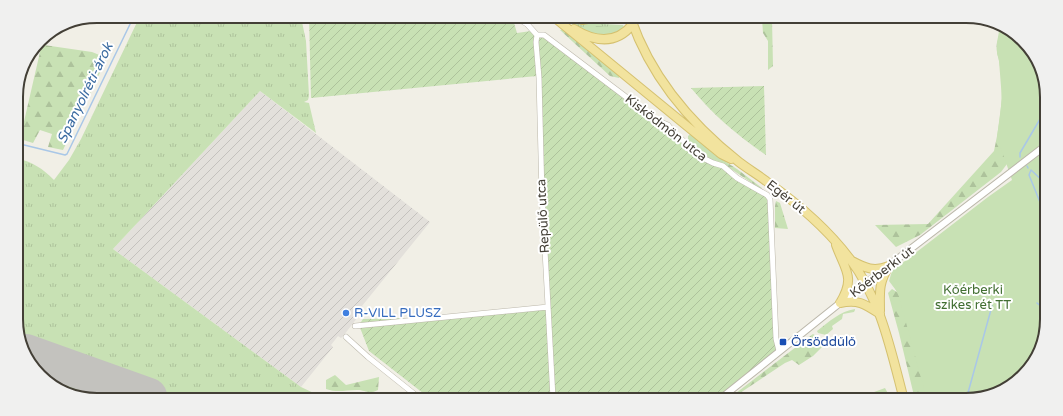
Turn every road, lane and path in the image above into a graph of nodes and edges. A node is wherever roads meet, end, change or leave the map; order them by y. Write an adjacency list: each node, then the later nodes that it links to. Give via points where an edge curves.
1 (525, 23): 6 (street)
2 (562, 23): 8 (main road, via 721,154)
3 (564, 23): 4 (main road, via 586,36 600,39 622,35)
4 (631, 23)
5 (633, 23): 8 (main road, Egér út, via 650,62 680,106)
6 (537, 35): 14 (street, Repülő utca); 18 (street, Kisködmön utca, via 544,35 651,118 668,125 705,159 723,166 770,199 776,339)
7 (1040, 150): 11 (street, Kőérberki út)
8 (739, 162): 9 (main road, Egér út, via 797,205)
9 (834, 241): 10 (main road, Egér út); 13 (main road, via 849,282)
10 (851, 261): 11 (main road, via 873,270); 12 (main road, Egér út)
11 (889, 266): 12 (street, Kőérberki út); 15 (main road, via 880,283)
12 (865, 285): 13 (street, Kőérberki út); 15 (main road, Egér út)
13 (840, 304): 15 (main road, via 856,302); 18 (street, Kőérberki út)
14 (548, 307): 16 (street); 20 (street, Repülő utca)
15 (880, 314): 22 (main road, Egér út)
16 (355, 326)
17 (346, 337): 19 (street)
18 (779, 352): 21 (street, Kőérberki út)
19 (413, 393)
20 (553, 393)
21 (728, 393)
22 (902, 393)

